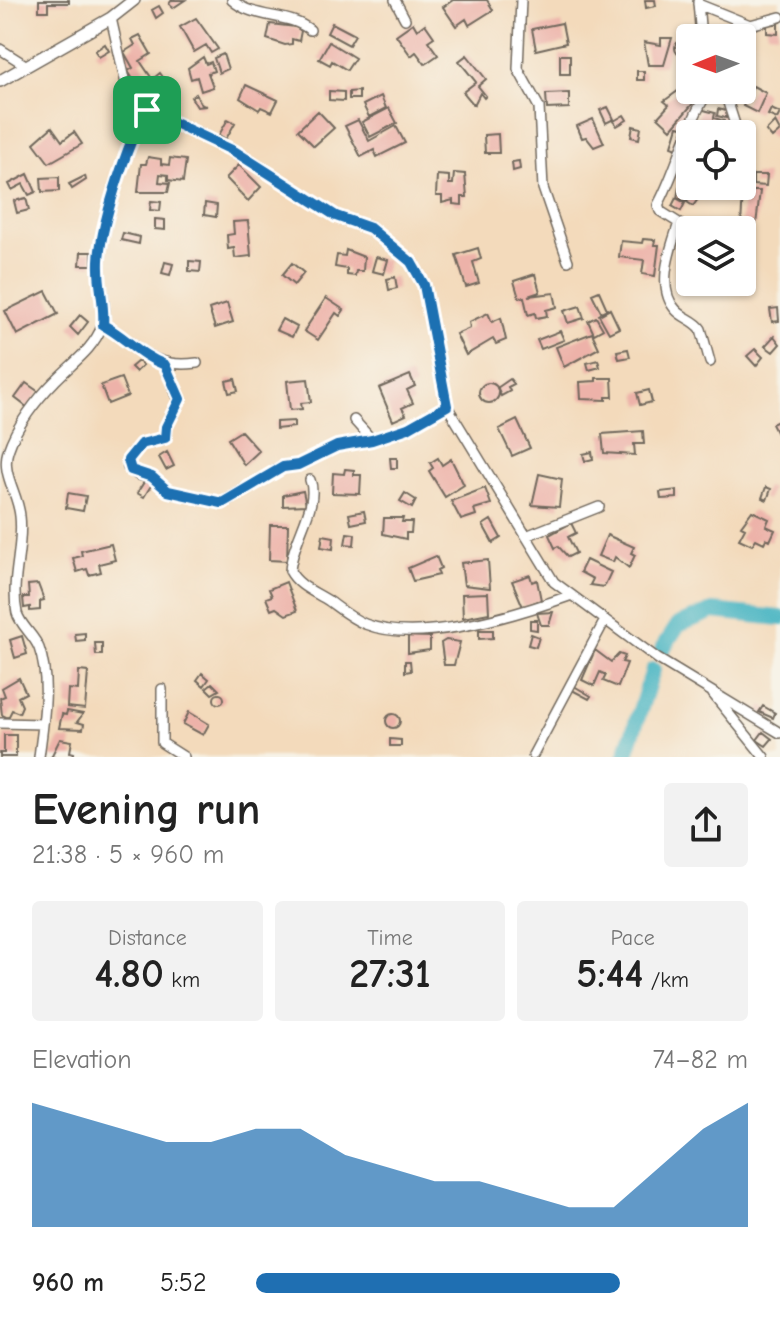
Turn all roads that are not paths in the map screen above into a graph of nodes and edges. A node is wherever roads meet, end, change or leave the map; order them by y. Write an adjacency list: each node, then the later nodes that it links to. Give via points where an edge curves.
1 (232, 0): 10 (street)
2 (395, 0): 8 (street)
3 (521, 0): 16 (street, via 518,69 539,107 543,188)
4 (130, 1): 7 (main road)
5 (698, 2): 6 (street, via 750,25); 9 (street)
6 (780, 17)
7 (111, 18): 12 (main road); 15 (street, via 126,84)
8 (405, 19)
9 (700, 24)
10 (310, 30)
11 (0, 49): 12 (street)
12 (27, 66): 13 (main road)
13 (0, 81)
14 (702, 104): 18 (street, via 658,205 679,223 670,247 667,291 678,312 705,335)
15 (147, 110): 17 (street, via 137,125 105,222 98,267); 21 (street, via 234,151 336,216 370,228 411,262 424,285)
16 (568, 261)
17 (103, 325): 20 (street); 32 (street, via 90,347 33,407 6,460 20,516 17,616 40,650)
18 (710, 362)
19 (197, 363): 20 (street)
20 (165, 365): 23 (street, via 180,399 166,436 141,444 127,463 168,491 222,503 283,467 337,446)
21 (447, 406): 23 (street); 26 (street)
22 (354, 420): 23 (street)
23 (372, 440)
24 (310, 480): 27 (street, via 312,506 297,536 290,571 302,585 363,623 450,629 515,616)
25 (599, 507): 26 (street)
26 (526, 536): 27 (street, via 554,582)
27 (569, 596): 28 (street)
28 (604, 622): 30 (street); 34 (street)
29 (162, 689): 36 (street, via 162,743)
30 (710, 690): 33 (street); 37 (street)
31 (0, 723): 32 (street)
32 (43, 724): 35 (street)
33 (780, 733)
34 (533, 755)
35 (39, 757)
36 (184, 757)
37 (764, 757)

